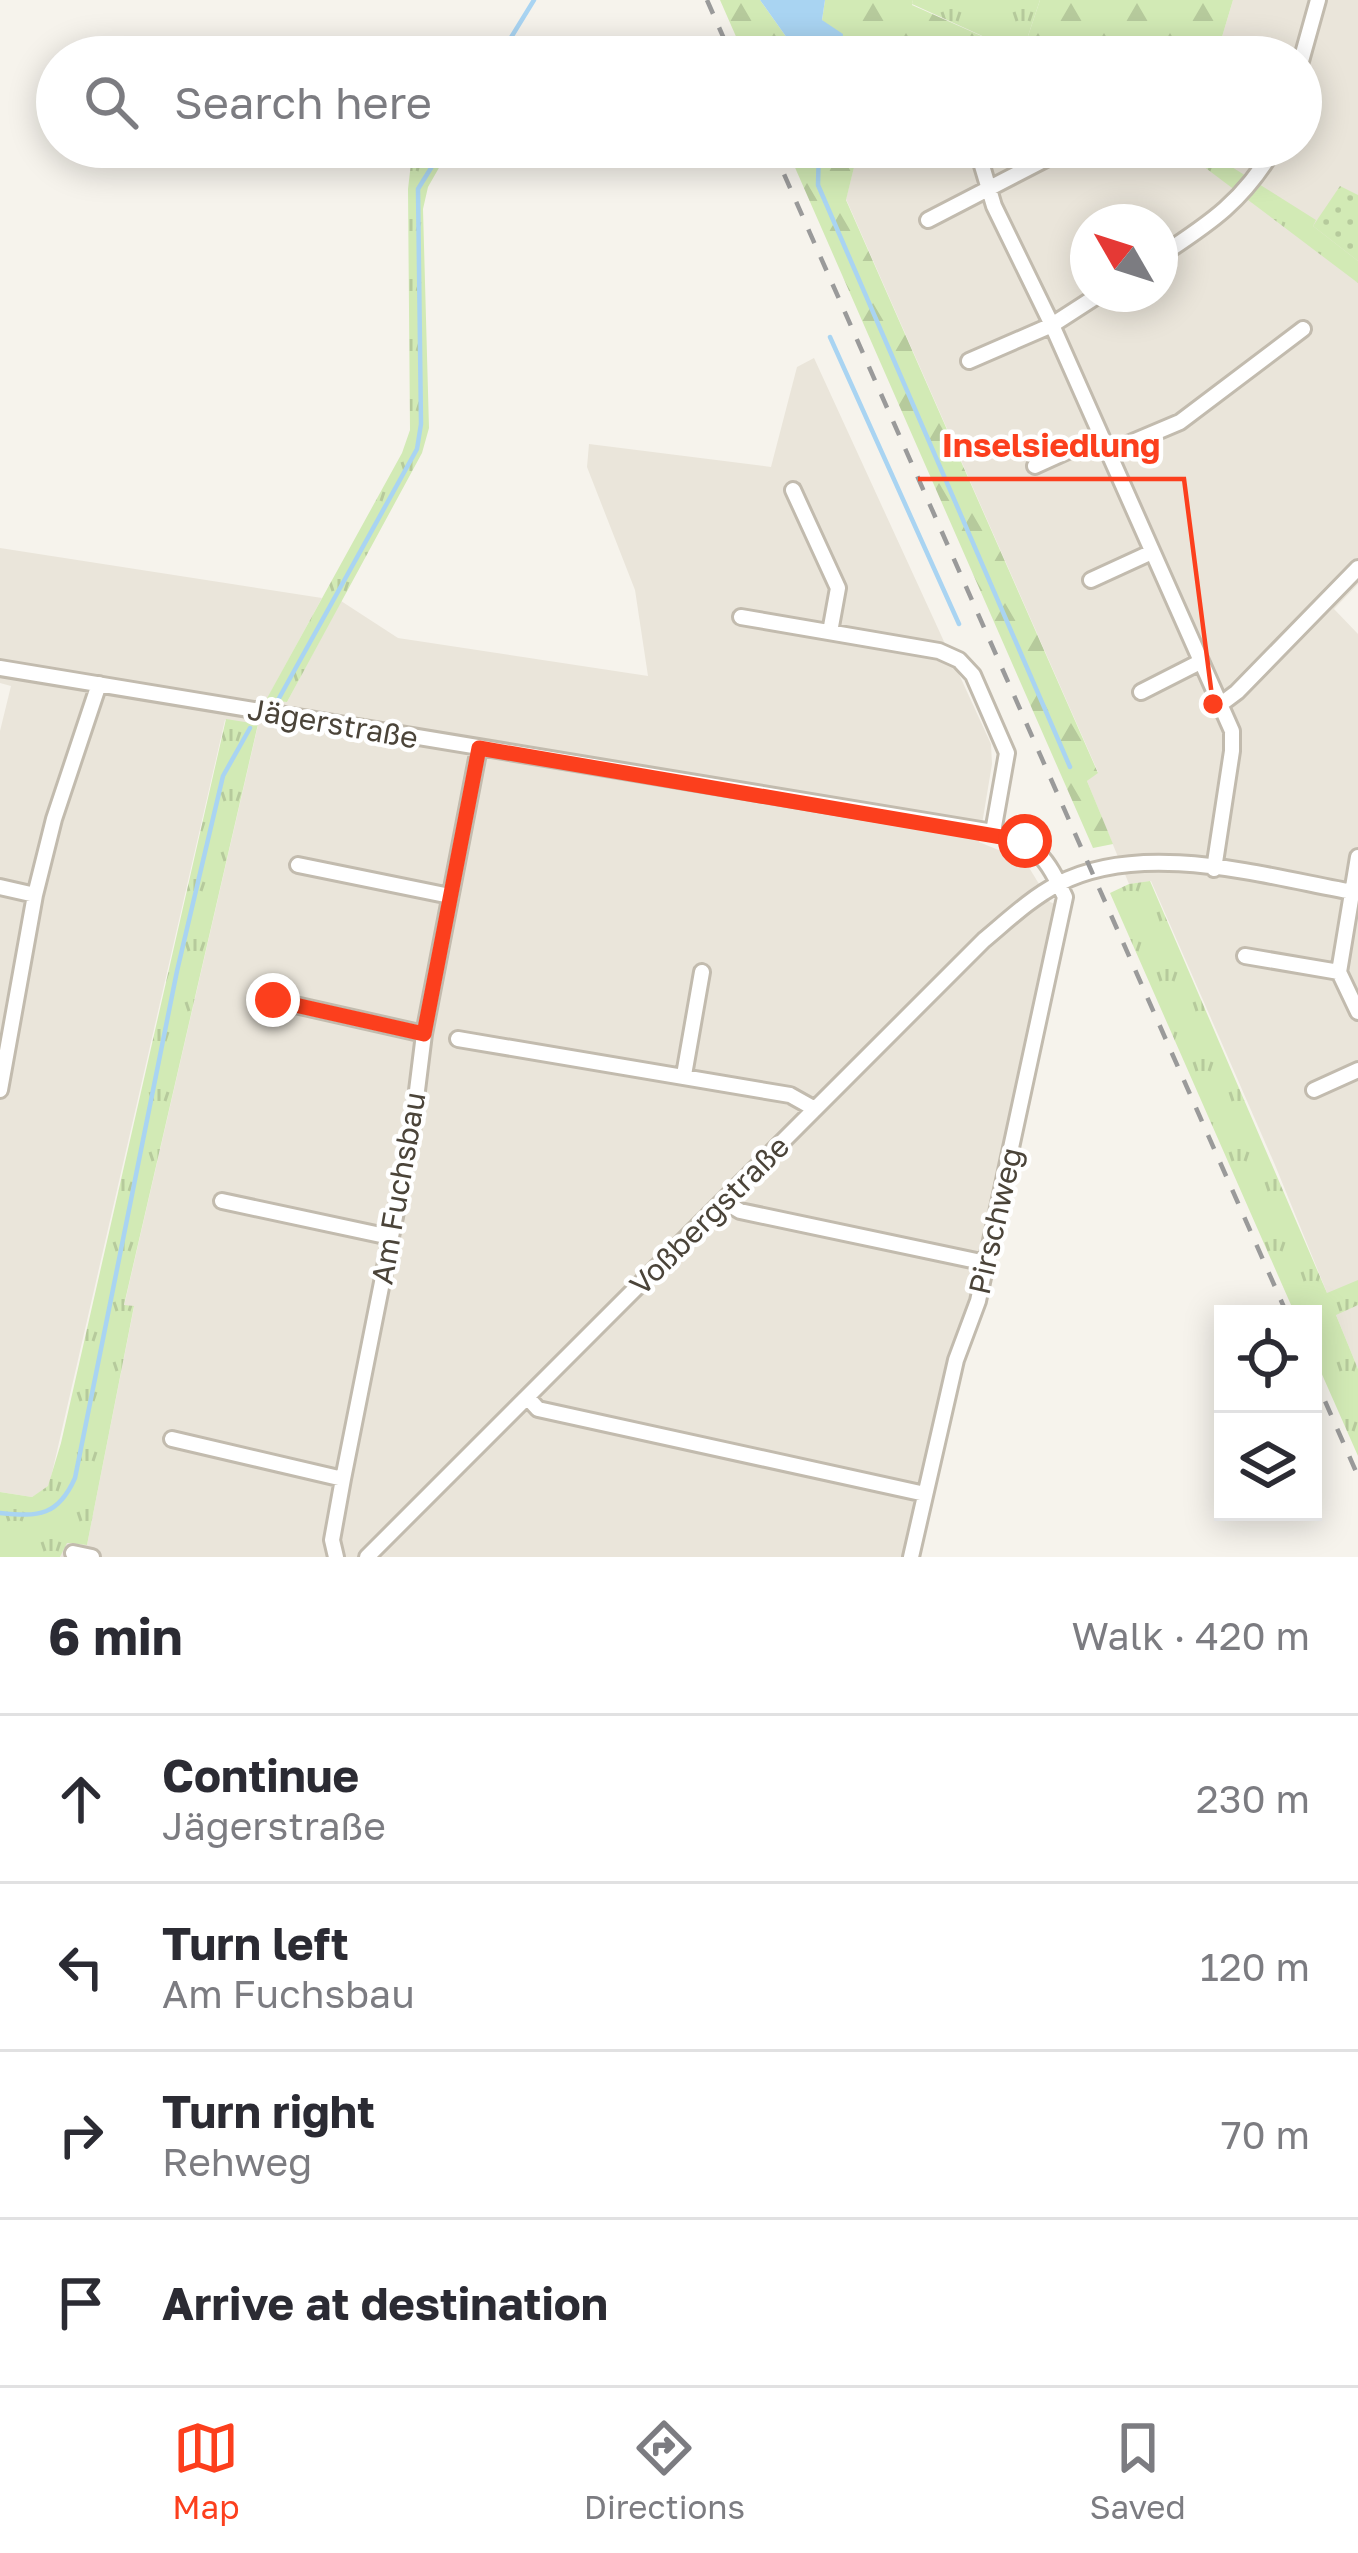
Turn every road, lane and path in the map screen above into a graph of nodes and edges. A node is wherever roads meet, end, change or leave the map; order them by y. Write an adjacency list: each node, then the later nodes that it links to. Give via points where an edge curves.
1 (1318, 0): 2 (street)
2 (1308, 36)
3 (983, 168): 6 (street)
4 (1029, 168): 6 (street)
5 (1262, 168): 8 (street, via 1219,218)
6 (990, 188): 7 (street); 10 (street)
7 (928, 220)
8 (1178, 244)
9 (1072, 312): 10 (street)
10 (1052, 325): 12 (street); 13 (street)
11 (1303, 329): 14 (street, via 1180,422)
12 (969, 361)
13 (1101, 436): 14 (street); 15 (street)
14 (1109, 452): 17 (street)
15 (1035, 466)
16 (793, 490): 21 (street, via 838,588)
17 (1152, 552): 19 (street); 22 (street)
18 (1358, 568): 26 (street)
19 (1091, 580)
20 (741, 617): 21 (street)
21 (830, 632): 28 (street, via 939,651 973,675 1006,753)
22 (1200, 662): 25 (street); 26 (street)
23 (0, 668): 24 (street, Jägerstraße)
24 (99, 684): 27 (street, Jägerstraße); 35 (street)
25 (1141, 692)
26 (1221, 704): 31 (street, via 1232,751)
27 (479, 748): 28 (street, Jägerstraße); 36 (street, Am Fuchsbau)
28 (993, 832): 32 (street, Jägerstraße, via 1040,852)
29 (1358, 857): 34 (street)
30 (298, 866): 36 (street)
31 (1214, 869): 32 (street, via 1135,861); 34 (street)
32 (1059, 884): 48 (street, Voßbergstraße, via 985,940); 52 (street, Pirschweg, via 1066,898)
33 (0, 887): 35 (street)
34 (1356, 892): 39 (street)
35 (35, 895): 46 (street)
36 (450, 896): 42 (street, Am Fuchsbau)
37 (1246, 956): 39 (street)
38 (702, 972): 45 (street)
39 (1339, 972): 41 (street)
40 (273, 1000): 42 (street)
41 (1358, 1012)
42 (424, 1034): 51 (street, Am Fuchsbau)
43 (458, 1039): 45 (street)
44 (1358, 1070): 47 (street)
45 (684, 1075): 48 (street, via 790,1095)
46 (0, 1090)
47 (1314, 1090)
48 (815, 1109): 50 (street, Voßbergstraße)
49 (222, 1201): 51 (street)
50 (723, 1201): 52 (street); 53 (street, Voßbergstraße)
51 (390, 1237): 55 (street, Am Fuchsbau)
52 (986, 1263): 56 (street, Pirschweg)
53 (527, 1397): 56 (street, via 538,1409); 60 (street, Voßbergstraße)
54 (172, 1439): 55 (street)
55 (343, 1478): 59 (street, Am Fuchsbau)
56 (925, 1494): 61 (street, Pirschweg)
57 (73, 1553): 58 (street)
58 (92, 1557)
59 (336, 1557)
60 (367, 1557)
61 (911, 1557)

